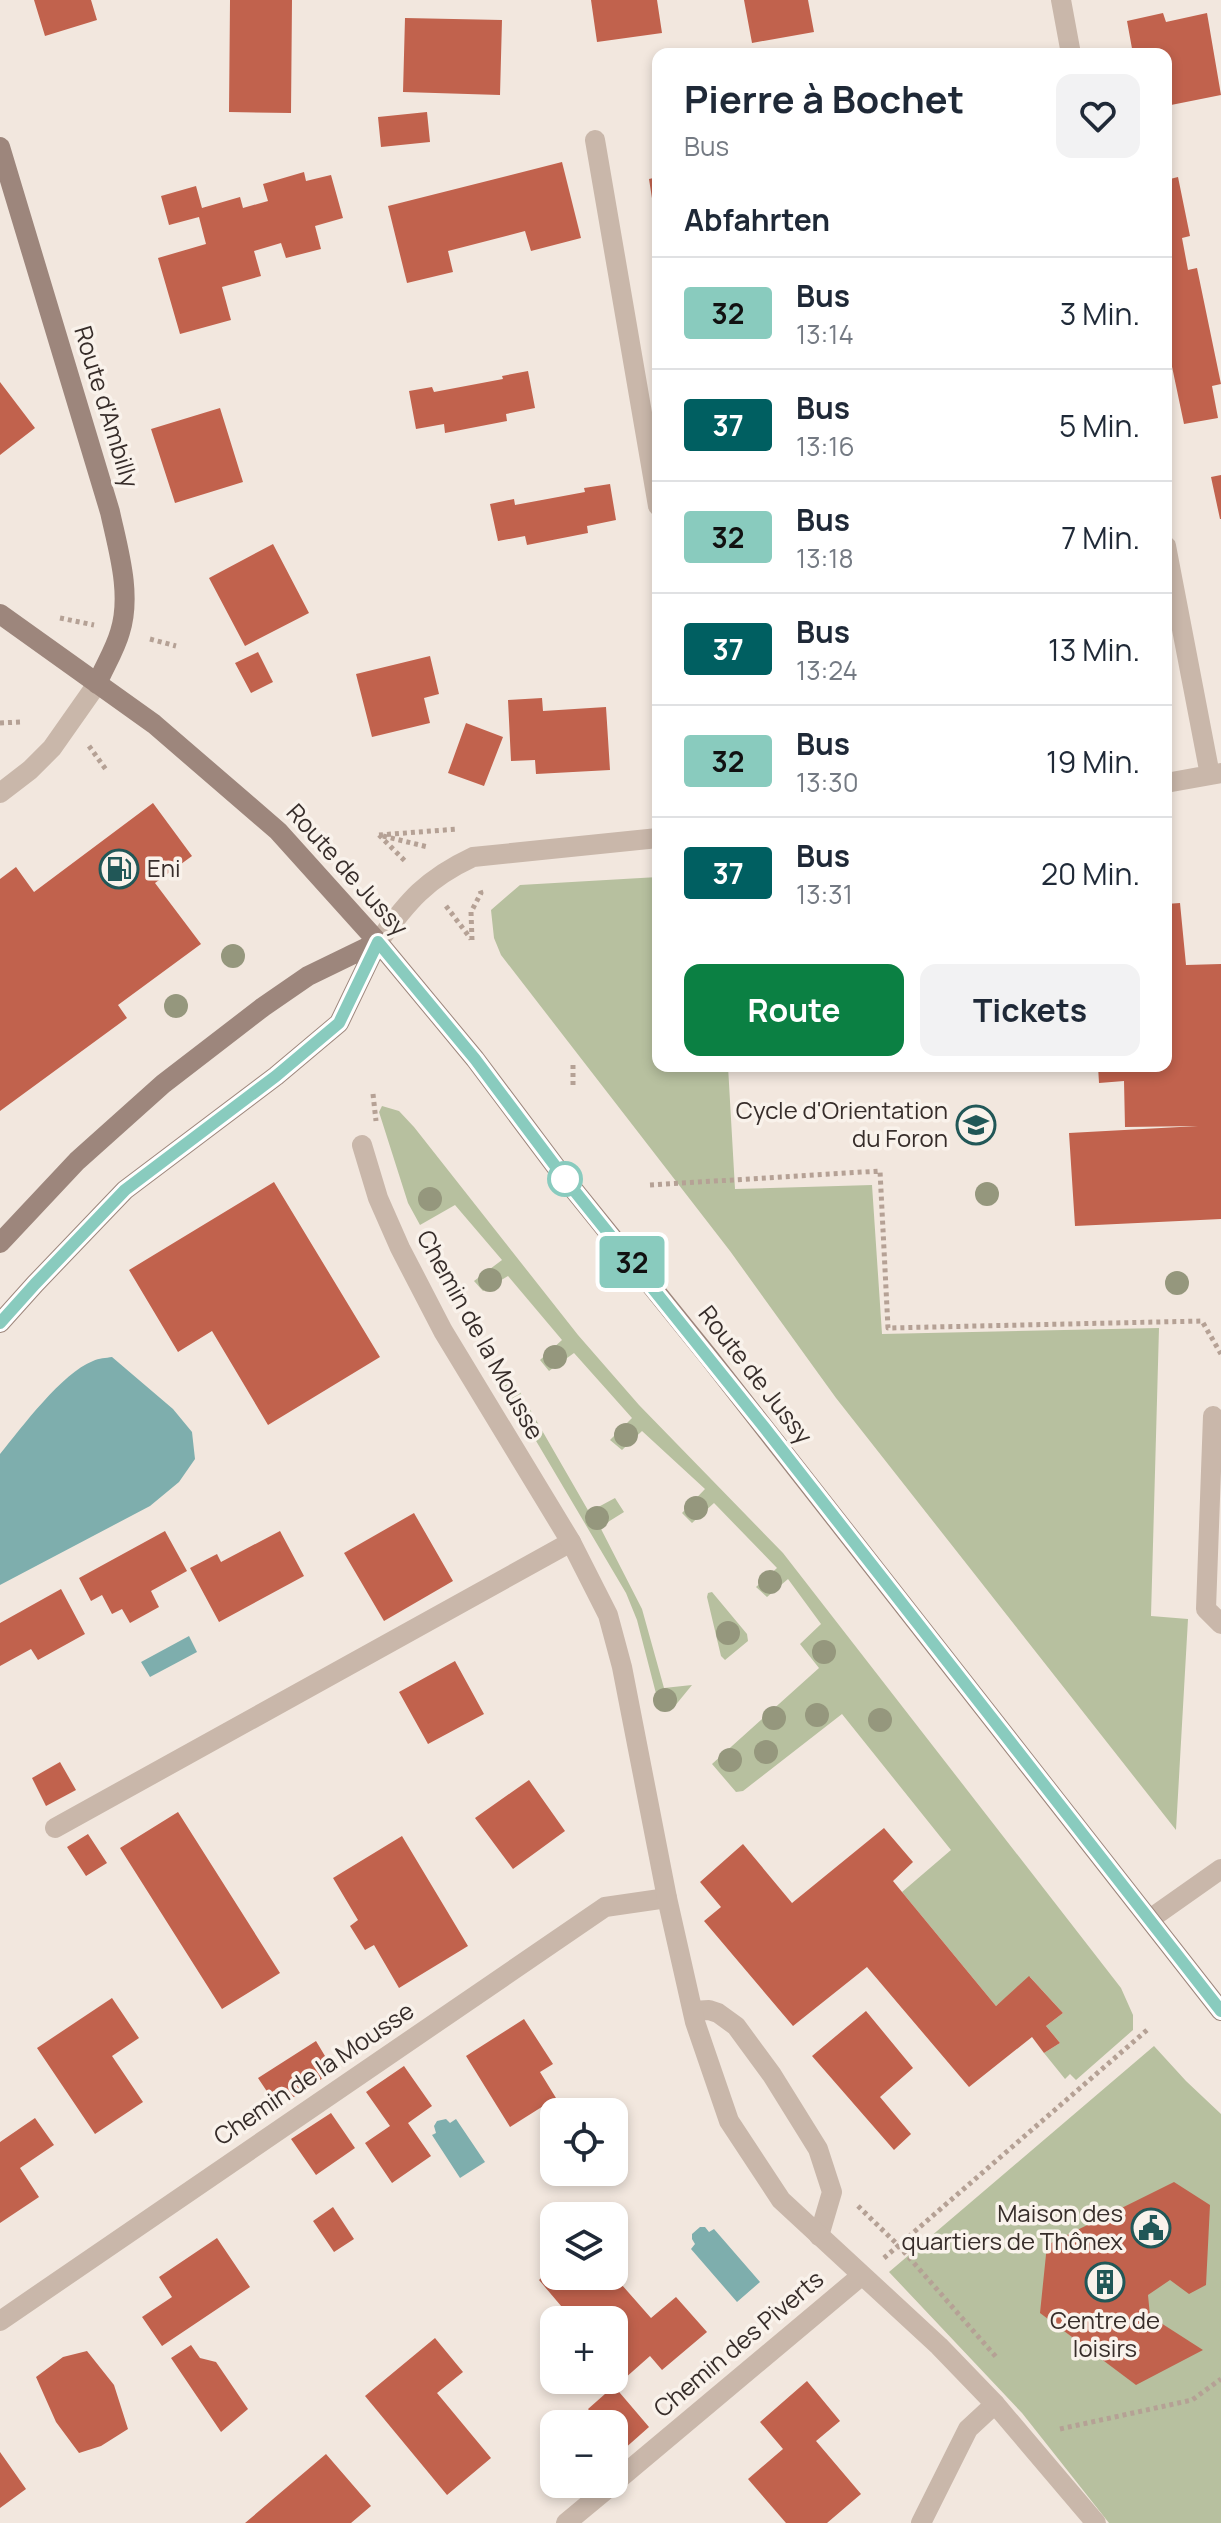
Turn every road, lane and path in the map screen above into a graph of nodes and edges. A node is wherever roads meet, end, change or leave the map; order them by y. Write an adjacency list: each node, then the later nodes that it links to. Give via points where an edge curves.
1 (1061, 0): 2 (street)
2 (1070, 48)
3 (595, 140): 5 (street)
4 (0, 147): 8 (main road, Route d'Ambilly, via 119,553 121,631)
5 (652, 471)
6 (1172, 573): 11 (street)
7 (0, 614): 8 (main road, Route de Jussy)
8 (97, 684): 13 (street, via 52,748); 15 (main road, Route de Jussy, via 154,724 278,831)
9 (21, 722): 10 (path)
10 (0, 723)
11 (1216, 774): 12 (street)
12 (1172, 782)
13 (0, 793)
14 (652, 839): 15 (street, via 473,857 427,883)
15 (378, 942): 20 (main road, via 308,976 163,1084 77,1161); 21 (main road, via 339,1023 125,1190); 29 (main road, Route de Jussy)
16 (573, 1063): 17 (path)
17 (573, 1085)
18 (362, 1145): 24 (street, Chemin de la Mousse, via 394,1236 443,1331)
19 (650, 1185): 22 (path, via 880,1171 888,1328 1202,1321)
20 (0, 1243)
21 (0, 1323)
22 (1221, 1354)
23 (1213, 1416): 25 (street, via 1206,1609)
24 (571, 1542): 26 (street); 28 (street, Chemin de la Mousse, via 608,1615)
25 (1221, 1624)
26 (55, 1828)
27 (1221, 1869): 29 (street)
28 (667, 1898): 30 (street, Chemin de la Mousse); 35 (street, Chemin de la Mousse, via 605,1907)
29 (1150, 1919): 31 (main road, Route de Jussy)
30 (693, 2011): 33 (street, Chemin de la Mousse, via 729,2121 781,2200); 33 (street, via 718,2013 736,2026 818,2149 832,2192)
31 (1221, 2011)
32 (1147, 2030): 34 (path)
33 (819, 2236): 34 (street, Chemin de la Mousse)
34 (861, 2276): 37 (street, Chemin de la Mousse); 39 (street, Chemin des Piverts)
35 (0, 2321)
36 (1221, 2379): 38 (path, via 1192,2400)
37 (995, 2404): 42 (street, via 968,2429); 43 (street, Chemin de la Mousse)
38 (1060, 2429)
39 (628, 2470)
40 (595, 2498): 41 (street, Chemin des Piverts)
41 (566, 2523)
42 (921, 2523)
43 (1096, 2523)

